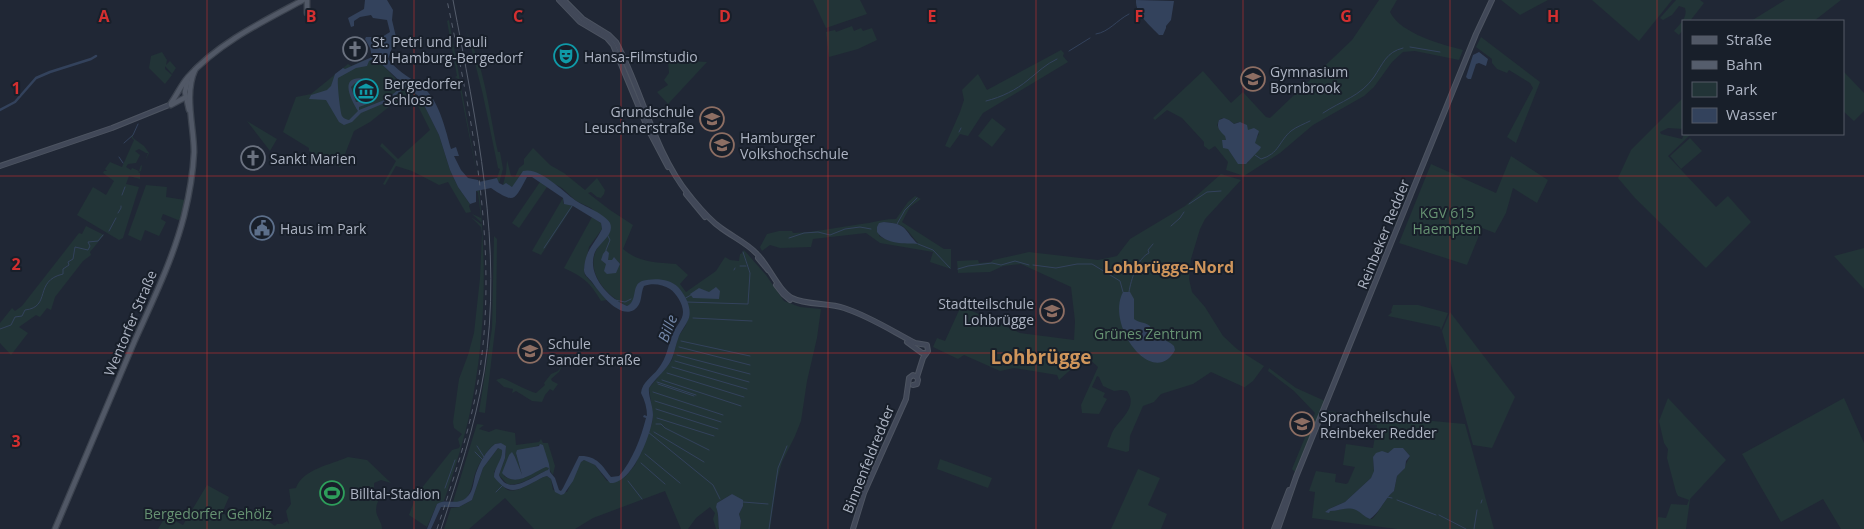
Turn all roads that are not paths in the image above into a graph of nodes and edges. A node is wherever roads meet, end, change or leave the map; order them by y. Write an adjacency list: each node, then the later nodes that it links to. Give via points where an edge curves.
1 (303, 0): 6 (main road)
2 (307, 0): 7 (main road)
3 (559, 0): 8 (main road, via 580,22 608,40)
4 (564, 0): 8 (main road, via 586,21 611,36)
5 (1492, 0): 25 (main road, Reinbeker Redder)
6 (294, 1): 9 (main road, via 288,8 217,50)
7 (307, 13)
8 (622, 59): 16 (main road, via 650,128 674,172 713,222 764,261 789,296 800,301)
9 (196, 70): 10 (main road); 11 (main road)
10 (189, 76): 11 (main road, Wentorfer Straße); 13 (main road)
11 (187, 97): 12 (main road); 13 (main road, via 180,96); 14 (main road, Wentorfer Straße)
12 (179, 102): 13 (main road); 14 (main road)
13 (170, 104): 15 (main road, via 112,128)
14 (191, 113): 26 (main road, Wentorfer Straße, via 193,164 178,239)
15 (0, 166)
16 (848, 309): 17 (main road); 18 (main road)
17 (922, 345): 18 (main road); 19 (main road, via 928,347)
18 (920, 351): 19 (main road); 20 (main road)
19 (926, 353): 21 (main road)
20 (912, 376): 21 (main road); 22 (main road)
21 (917, 377): 23 (main road, via 918,382)
22 (909, 382): 23 (main road); 24 (main road, Binnenfeldredder)
23 (913, 385): 24 (main road, Binnenfeldredder)
24 (906, 399): 27 (main road, Binnenfeldredder, via 864,493)
25 (1296, 477): 28 (main road, Reinbeker Redder); 29 (main road, Reinbeker Redder)
26 (55, 529)
27 (853, 529)
28 (1274, 529)
29 (1278, 529)

